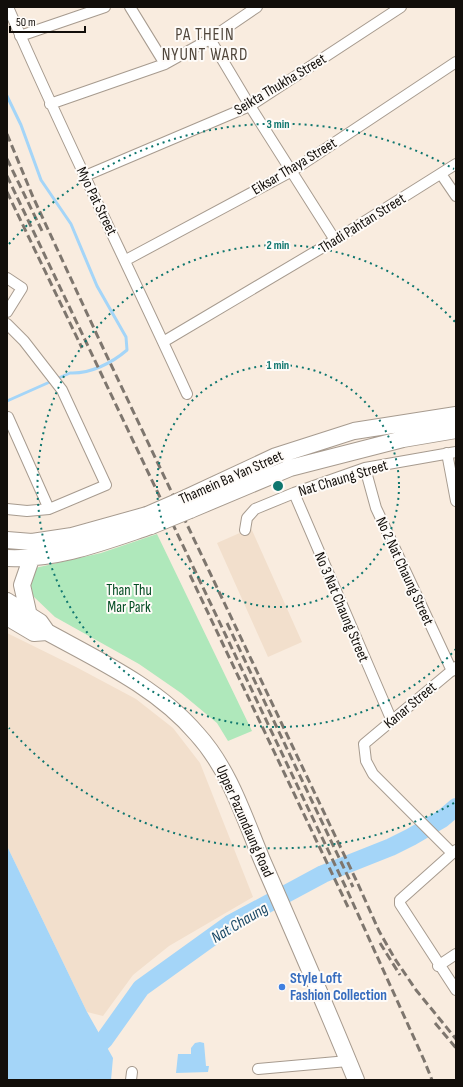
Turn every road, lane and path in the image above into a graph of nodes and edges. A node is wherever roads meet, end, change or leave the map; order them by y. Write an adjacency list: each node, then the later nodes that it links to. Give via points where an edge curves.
1 (8, 7): 6 (street, Myo Pat Street)
2 (105, 7): 6 (street)
3 (130, 7): 9 (street)
4 (256, 7): 7 (street)
5 (401, 7): 11 (street, Seikta Thukha Street)
6 (20, 36): 10 (street, Myo Pat Street)
7 (210, 38): 9 (street); 11 (street)
8 (456, 62): 13 (street, Eiksar Thaya Street)
9 (165, 64): 10 (street)
10 (50, 104): 15 (street, Myo Pat Street)
11 (250, 106): 13 (street); 15 (street, Seikta Thukha Street)
12 (456, 164): 14 (street, Thadi Pahtan Street)
13 (292, 171): 17 (street); 18 (street, Eiksar Thaya Street)
14 (441, 174): 16 (street); 17 (street, Thadi Pahtan Street)
15 (85, 176): 18 (street, Myo Pat Street)
16 (456, 196)
17 (336, 240): 22 (street, Thadi Pahtan Street)
18 (126, 260): 22 (street, Myo Pat Street)
19 (7, 278): 20 (street, via 22,288)
20 (7, 312)
21 (7, 324): 33 (street, via 24,341 62,390 106,485)
22 (163, 342): 23 (street, Myo Pat Street)
23 (187, 394)
24 (456, 415): 31 (main road, Thamein Ba Yan Street, via 354,431 276,456)
25 (8, 417): 33 (street)
26 (456, 430): 31 (main road, Thamein Ba Yan Street, via 403,439 290,468)
27 (452, 452): 28 (street, Nat Chaung Street); 30 (street)
28 (365, 468): 29 (street, Nat Chaung Street); 43 (street, No 2 Nat Chaung Street, via 376,508)
29 (294, 493): 34 (street, Nat Chaung Street, via 255,509 247,518); 44 (street, No 3 Nat Chaung Street)
30 (456, 501)
31 (188, 504): 36 (main road, Thamein Ba Yan Street, bridge, via 149,521)
32 (7, 509): 33 (street, via 27,512)
33 (49, 509)
34 (245, 530)
35 (7, 540): 36 (main road, Thamein Ba Yan Street)
36 (74, 543): 38 (main road, Thamein Ba Yan Street)
37 (7, 558): 38 (main road, Thamein Ba Yan Street)
38 (31, 559): 40 (main road, via 22,585)
39 (7, 601): 40 (main road, Upper Pazundaung Road)
40 (29, 616): 42 (main road, Upper Pazundaung Road, via 40,622)
41 (7, 617): 42 (main road, Upper Pazundaung Road, via 34,633)
42 (47, 632): 49 (main road, Upper Pazundaung Road, via 129,678 167,705 197,733 216,756)
43 (454, 669): 44 (street, Kanar Street)
44 (392, 721): 45 (street, Kanar Street, via 364,744 366,761 373,774)
45 (454, 852): 47 (street, via 400,900)
46 (456, 954): 47 (street)
47 (438, 966): 48 (street)
48 (456, 990)
49 (348, 1062): 50 (street); 51 (main road, Upper Pazundaung Road)
50 (258, 1069)
51 (356, 1080)

